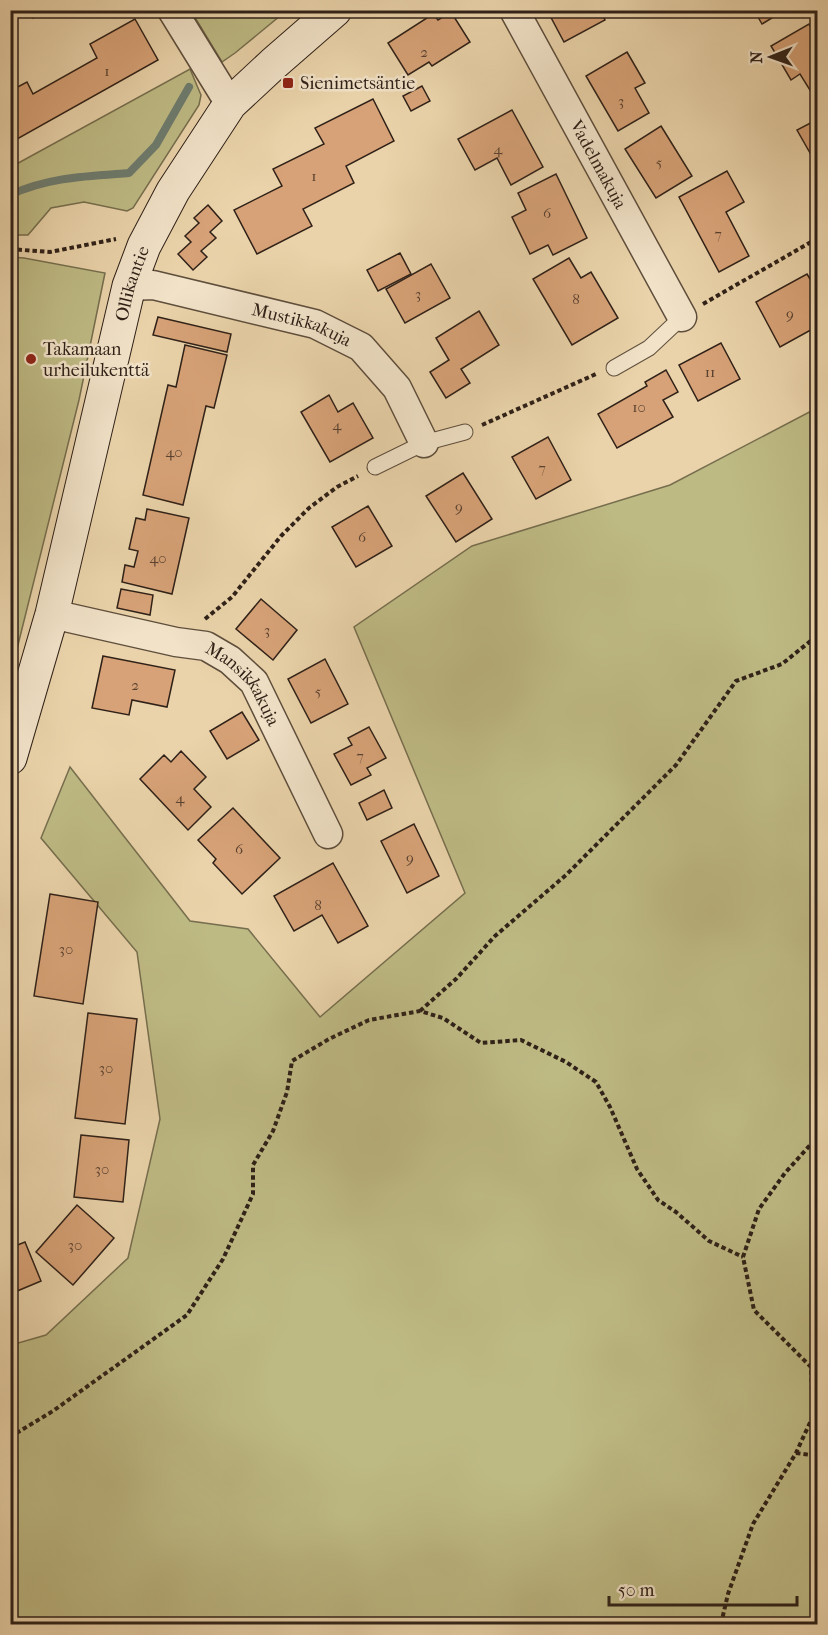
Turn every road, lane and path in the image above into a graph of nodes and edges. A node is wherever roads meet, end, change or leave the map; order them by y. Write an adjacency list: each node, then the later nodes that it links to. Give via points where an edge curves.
1 (172, 10): 4 (street)
2 (335, 10): 4 (street, Ollikantie)
3 (514, 10): 9 (street, Vadelmakuja)
4 (230, 104): 6 (street, Ollikantie)
5 (818, 238): 9 (path)
6 (144, 246): 7 (path, via 124,238 50,252); 8 (street, Ollikantie)
7 (10, 249)
8 (129, 286): 12 (street, Mustikkakuja, via 153,285 315,324 361,347 397,388); 14 (street, Ollikantie)
9 (682, 317): 10 (lane, via 649,348)
10 (614, 368): 11 (path)
11 (465, 432): 12 (lane)
12 (424, 443): 13 (lane)
13 (375, 467): 16 (path, via 309,508 232,597)
14 (52, 614): 16 (street, Mansikkakuja); 17 (street, Ollikantie)
15 (818, 635): 19 (path, via 782,664 736,681 676,765 566,875 495,936)
16 (176, 642): 18 (street, Mansikkakuja, via 206,646 230,660 254,682)
17 (10, 758)
18 (328, 834)
19 (420, 1011): 21 (path, via 443,1018 481,1043 521,1040 596,1082 637,1169 658,1200 709,1241); 24 (path, via 369,1020 292,1061 287,1092 273,1131 253,1165 253,1194 223,1258 187,1315)
20 (818, 1141): 21 (path, via 785,1173 759,1209)
21 (743, 1257): 23 (path, via 754,1310)
22 (818, 1358): 23 (path)
23 (811, 1367): 25 (path, via 813,1416)
24 (10, 1437)
25 (796, 1453): 26 (path); 27 (path, via 753,1524)
26 (818, 1456)
27 (721, 1624)

